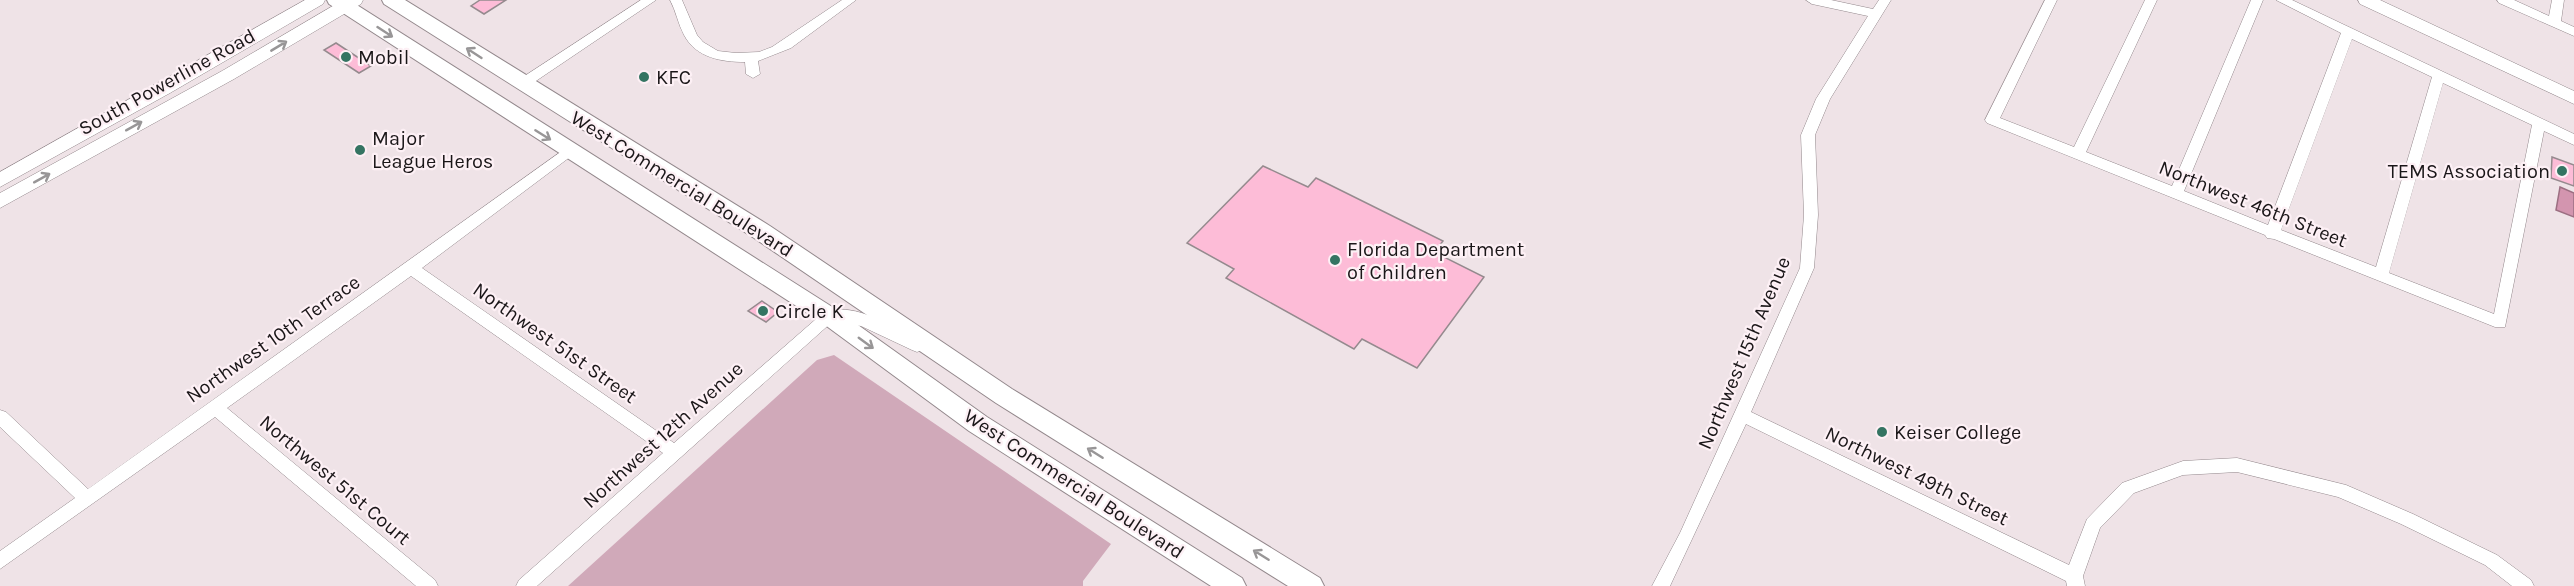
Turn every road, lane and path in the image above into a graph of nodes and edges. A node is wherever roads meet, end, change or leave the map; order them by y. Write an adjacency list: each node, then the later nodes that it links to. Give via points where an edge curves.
1 (317, 0): 30 (main road, South Powerline Road)
2 (391, 0): 23 (highway, West Commercial Boulevard, one-way to 2)
3 (650, 0): 23 (street)
4 (676, 0): 20 (street, via 696,44 710,54 734,59)
5 (850, 0): 20 (street, via 776,51)
6 (1812, 0): 16 (street)
7 (1885, 0): 16 (street, Northwest 15th Avenue)
8 (2051, 0): 29 (street, Northwest 46th Street, via 1992,120)
9 (2151, 0): 29 (street)
10 (2258, 0): 31 (street)
11 (2282, 0): 18 (street)
12 (2503, 0): 17 (street)
13 (2558, 0): 17 (street)
14 (2379, 1): 24 (main road); 25 (main road)
15 (345, 2): 28 (highway, West Commercial Boulevard, one-way to 28); 32 (main road, South Powerline Road, one-way to 15, via 228,75)
16 (1876, 15): 41 (street, Northwest 15th Avenue, via 1823,99 1808,135 1811,215 1807,268)
17 (2554, 23): 19 (street)
18 (2348, 32): 22 (street); 34 (street)
19 (2574, 32)
20 (751, 56): 21 (street)
21 (753, 74)
22 (2439, 75): 26 (street); 37 (street)
23 (522, 84): 36 (highway, West Commercial Boulevard)
24 (2574, 85)
25 (2574, 98)
26 (2539, 124): 27 (street); 37 (street, Northwest 46th Street, via 2500,323)
27 (2574, 140)
28 (569, 151): 33 (highway, West Commercial Boulevard); 35 (street, Northwest 10th Terrace)
29 (2078, 154): 31 (street, Northwest 46th Street)
30 (0, 180)
31 (2175, 195): 34 (street, Northwest 46th Street)
32 (0, 201)
33 (649, 201): 36 (highway, via 731,239 800,283); 38 (highway, West Commercial Boulevard)
34 (2272, 234): 37 (street, Northwest 46th Street)
35 (411, 268): 40 (street, Northwest 10th Terrace); 43 (street, Northwest 51st Street)
36 (824, 274): 39 (highway, West Commercial Boulevard)
37 (2382, 275)
38 (829, 316): 39 (street, West Commercial Boulevard, via 846,315 870,322); 43 (street, Northwest 12th Avenue); 49 (highway, West Commercial Boulevard, one-way to 49, via 978,424)
39 (971, 374): 50 (highway, West Commercial Boulevard, one-way to 39)
40 (214, 407): 44 (street, Northwest 10th Terrace); 47 (street, Northwest 51st Court)
41 (1742, 415): 46 (street, Northwest 49th Street); 51 (street, Northwest 15th Avenue)
42 (0, 417): 44 (street)
43 (675, 453): 48 (street, Northwest 12th Avenue)
44 (86, 498): 45 (street, Northwest 10th Terrace)
45 (0, 561)
46 (2075, 581): 52 (street, via 2093,524 2128,488 2183,468 2237,465 2340,490 2491,560)
47 (429, 586)
48 (525, 586)
49 (1233, 586)
50 (1311, 586)
51 (1661, 586)
52 (2525, 586)

